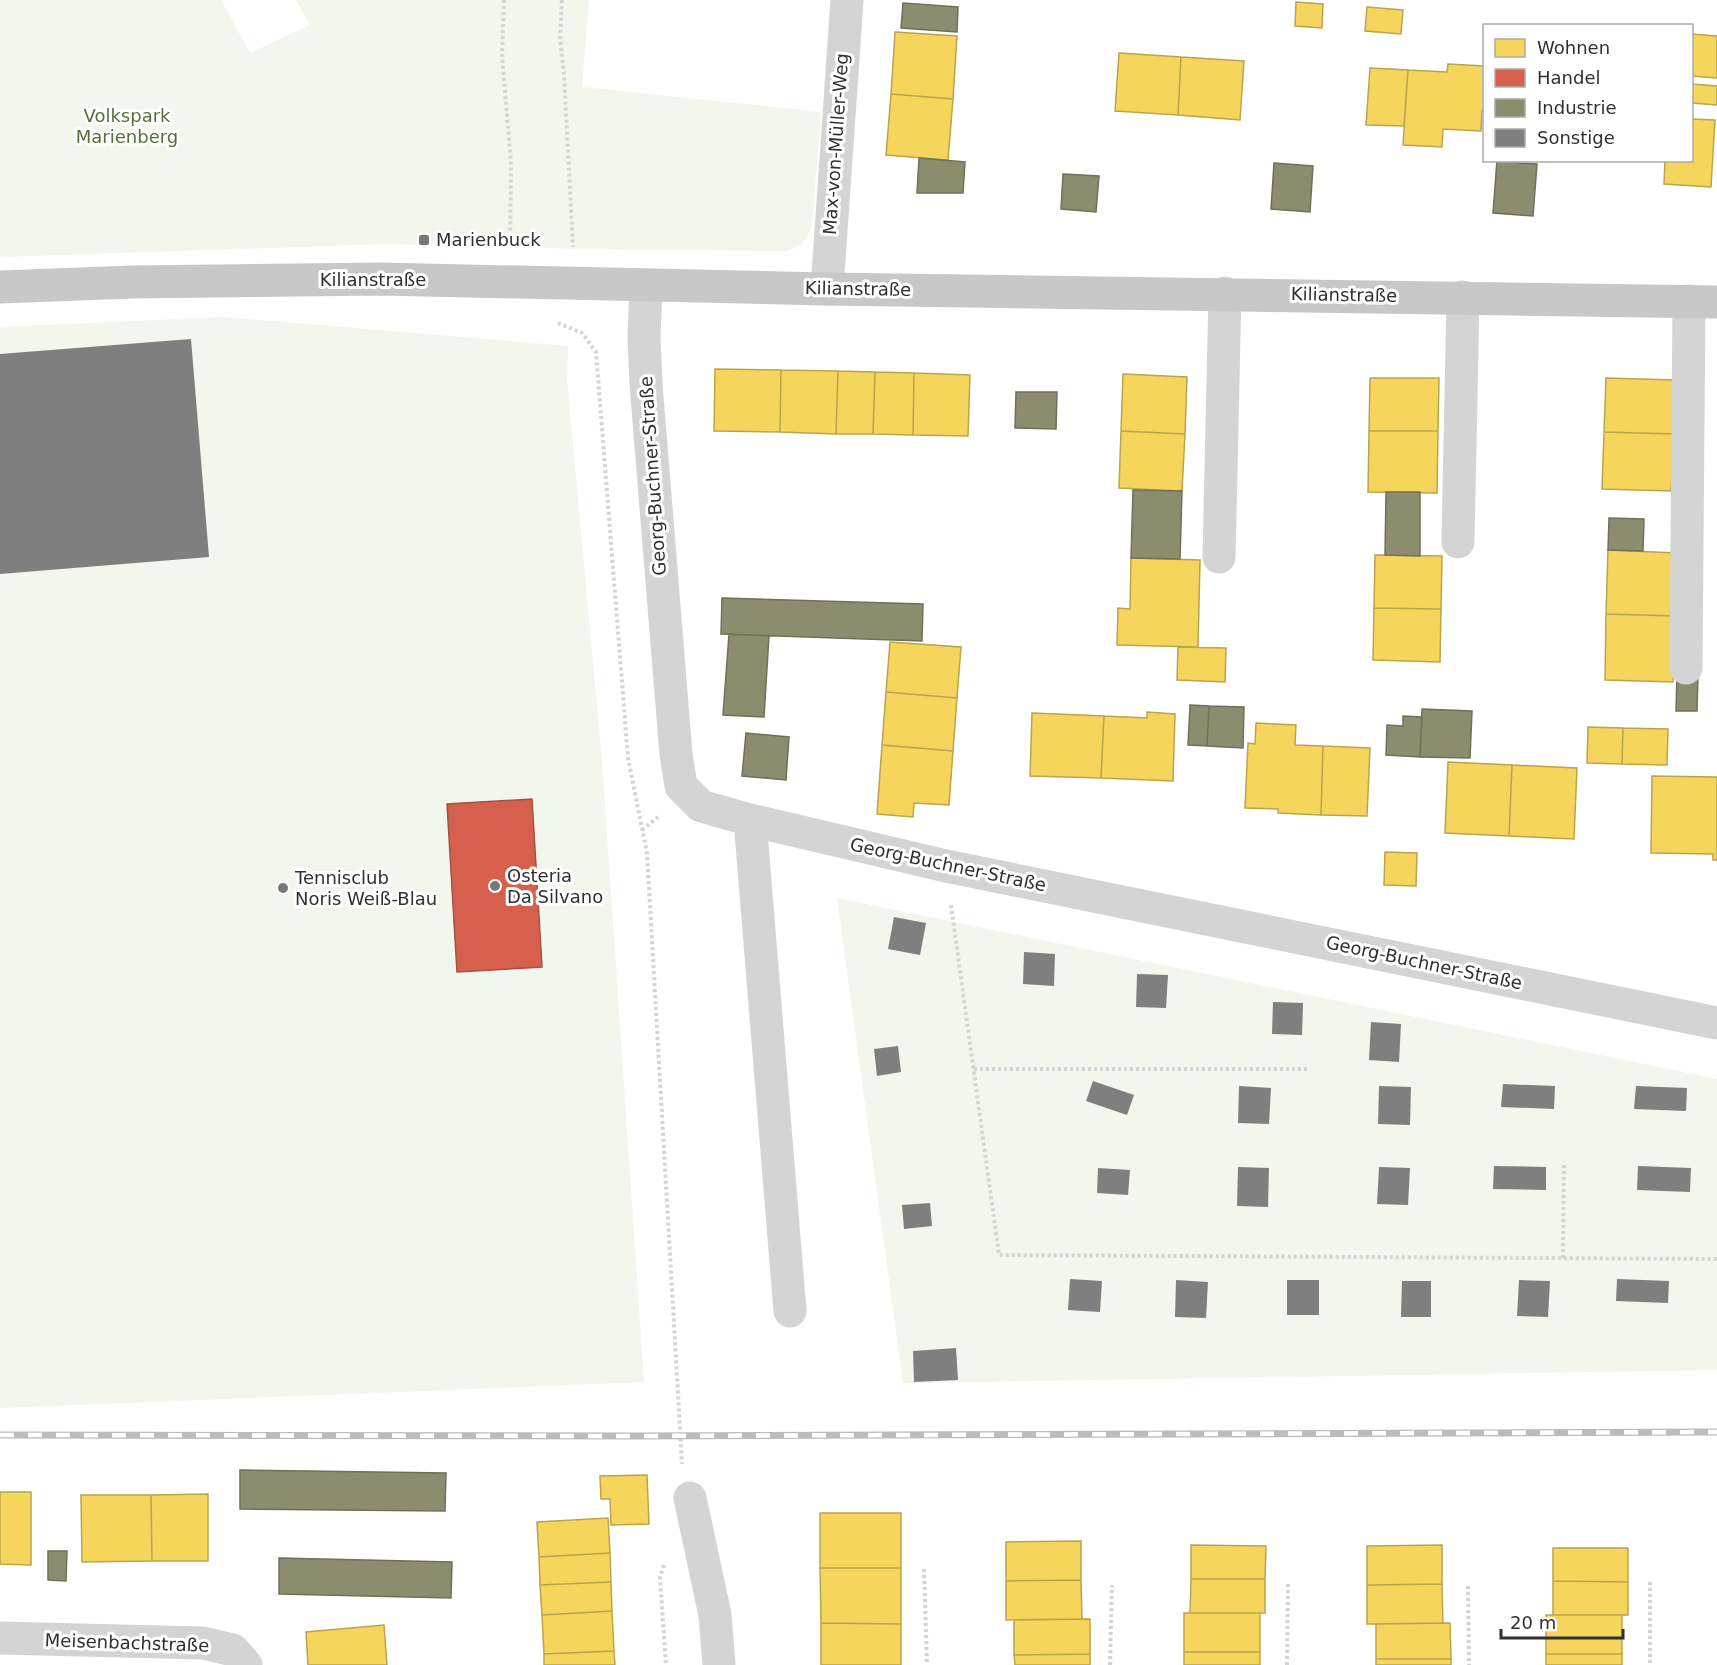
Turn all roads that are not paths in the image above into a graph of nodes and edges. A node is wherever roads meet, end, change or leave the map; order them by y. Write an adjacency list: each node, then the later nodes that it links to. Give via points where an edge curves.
1 (847, 0): 4 (street, Max-von-Müller-Weg)
2 (646, 285): 3 (main road, Kilianstraße, via 381,279); 4 (main road, Kilianstraße); 11 (street, Georg-Buchner-Straße, via 646,384 681,786 701,806)
3 (0, 287)
4 (827, 289): 5 (main road, Kilianstraße)
5 (1225, 293): 6 (main road, Kilianstraße); 9 (street)
6 (1463, 297): 7 (main road, Kilianstraße); 8 (street)
7 (1703, 302): 10 (street)
8 (1458, 542)
9 (1219, 556)
10 (1686, 668)
11 (750, 820): 12 (street, Georg-Buchner-Straße, via 946,866); 13 (street)
12 (1717, 1023)
13 (790, 1311)
14 (690, 1498): 17 (street, via 715,1615)
15 (0, 1638): 16 (street, Meisenbachstraße, via 203,1643 233,1650)
16 (246, 1665)
17 (719, 1665)

